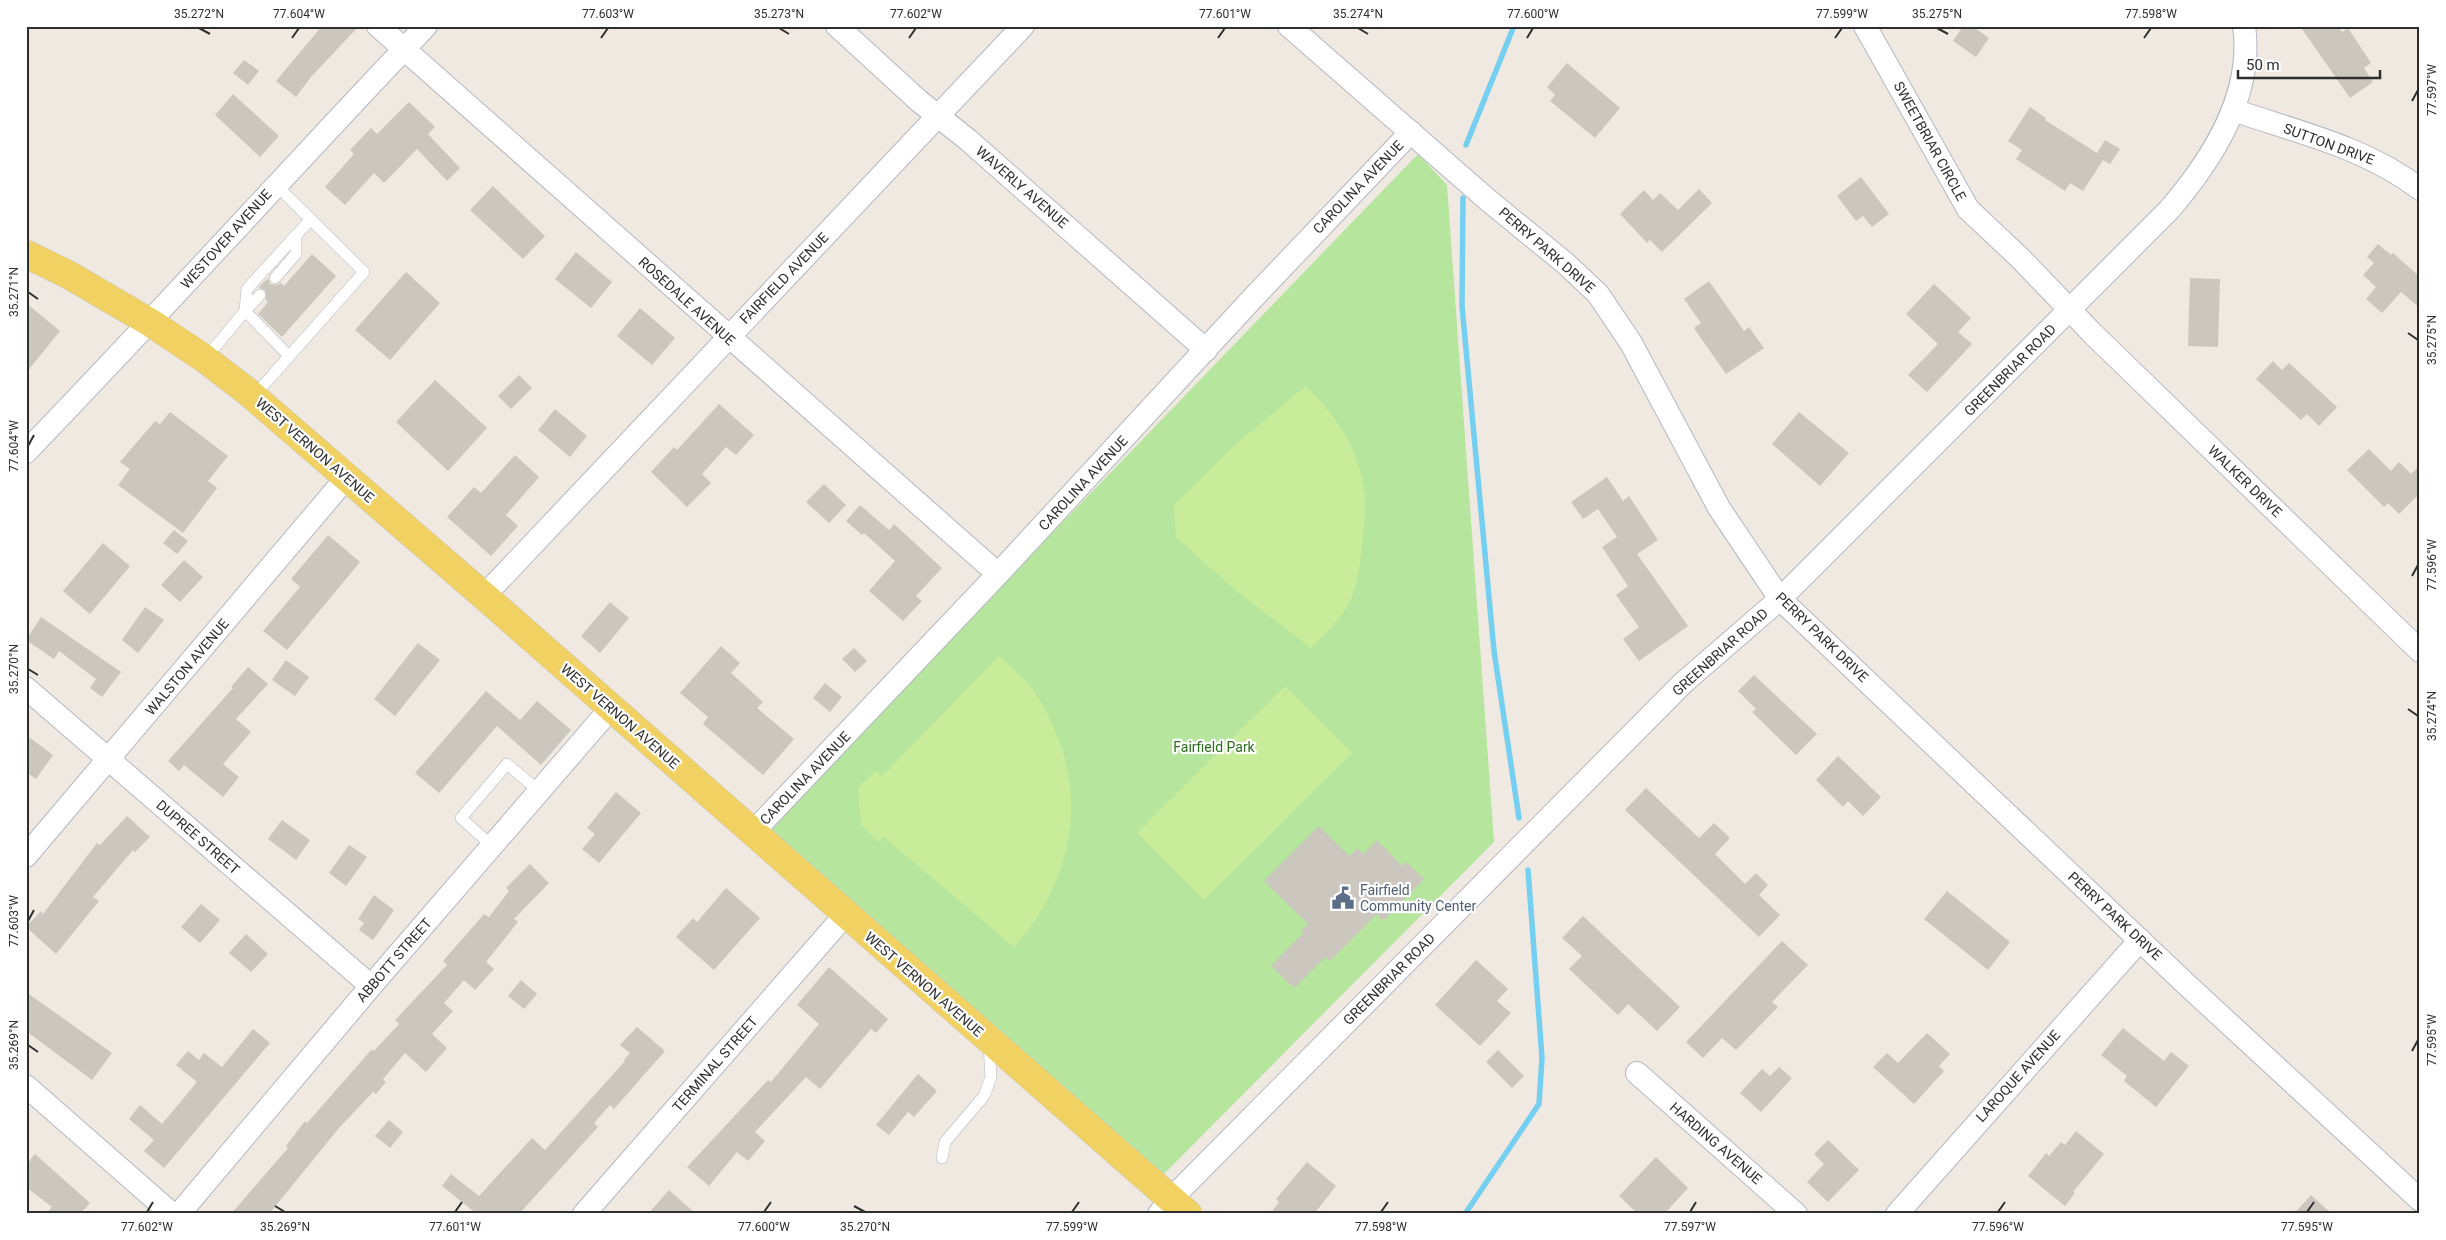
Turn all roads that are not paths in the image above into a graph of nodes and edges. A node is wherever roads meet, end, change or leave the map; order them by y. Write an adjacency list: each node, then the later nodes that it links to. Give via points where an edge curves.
1 (378, 26): 8 (street, ROSEDALE AVENUE)
2 (426, 26): 8 (street, WESTOVER AVENUE)
3 (837, 26): 10 (street, WAVERLY AVENUE)
4 (1023, 26): 10 (street, FAIRFIELD AVENUE)
5 (1289, 26): 11 (street, PERRY PARK DRIVE)
6 (1865, 26): 19 (street, SWEETBRIAR CIRCLE, via 1968,209)
7 (2244, 26): 9 (street, GREENBRIAR ROAD, via 2242,81)
8 (403, 51): 12 (street, WESTOVER AVENUE); 22 (street, ROSEDALE AVENUE)
9 (2233, 110): 13 (street, SUTTON DRIVE, via 2358,152 2389,167); 19 (street, GREENBRIAR ROAD, via 2213,149 2180,197)
10 (938, 116): 22 (street, FAIRFIELD AVENUE); 23 (street, WAVERLY AVENUE)
11 (1411, 132): 23 (street, CAROLINA AVENUE); 31 (street, PERRY PARK DRIVE, via 1598,294 1631,343 1719,508)
12 (276, 185): 14 (lane); 21 (street, WESTOVER AVENUE)
13 (2420, 189)
14 (310, 220): 15 (lane); 24 (lane, via 364,272)
15 (296, 235): 17 (lane, via 296,254); 20 (lane, via 247,289)
16 (26, 254): 21 (main road, WEST VERNON AVENUE)
17 (276, 278)
18 (260, 295): 20 (lane)
19 (2071, 310): 31 (street, GREENBRIAR ROAD); 32 (street, WALKER DRIVE)
20 (244, 311): 24 (lane); 25 (lane)
21 (151, 323): 25 (main road, WEST VERNON AVENUE); 27 (street, WESTOVER AVENUE)
22 (728, 337): 29 (street, ROSEDALE AVENUE); 30 (street, FAIRFIELD AVENUE)
23 (1206, 350): 29 (street, CAROLINA AVENUE)
24 (289, 356): 26 (lane)
25 (205, 359): 26 (main road, WEST VERNON AVENUE)
26 (253, 396): 28 (main road, WEST VERNON AVENUE)
27 (26, 452)
28 (347, 477): 30 (main road, WEST VERNON AVENUE); 35 (street, WALSTON AVENUE)
29 (998, 574): 37 (street, CAROLINA AVENUE)
30 (484, 596): 34 (main road, WEST VERNON AVENUE)
31 (1780, 599): 41 (street, PERRY PARK DRIVE); 48 (street, GREENBRIAR ROAD, via 1683,684)
32 (2420, 651)
33 (26, 688): 35 (street, DUPREE STREET)
34 (612, 708): 36 (street, ABBOTT STREET); 37 (main road, WEST VERNON AVENUE)
35 (108, 760): 39 (street, WALSTON AVENUE); 42 (street, DUPREE STREET)
36 (538, 790): 38 (street, ABBOTT STREET); 38 (lane, via 506,764 461,818)
37 (752, 833): 40 (main road, WEST VERNON AVENUE)
38 (492, 846): 42 (street, ABBOTT STREET)
39 (26, 856)
40 (845, 915): 43 (main road, WEST VERNON AVENUE); 51 (street, TERMINAL STREET)
41 (2140, 940): 47 (street, PERRY PARK DRIVE); 53 (street, LAROQUE AVENUE)
42 (371, 986): 50 (street, ABBOTT STREET)
43 (989, 1040): 46 (lane, via 991,1077 984,1096 945,1142); 48 (main road, WEST VERNON AVENUE)
44 (1637, 1073): 52 (street, HARDING AVENUE)
45 (26, 1086): 49 (street)
46 (942, 1158)
47 (2420, 1200)
48 (1173, 1209)
49 (172, 1214)
50 (179, 1214)
51 (584, 1214)
52 (1796, 1214)
53 (1897, 1214)

